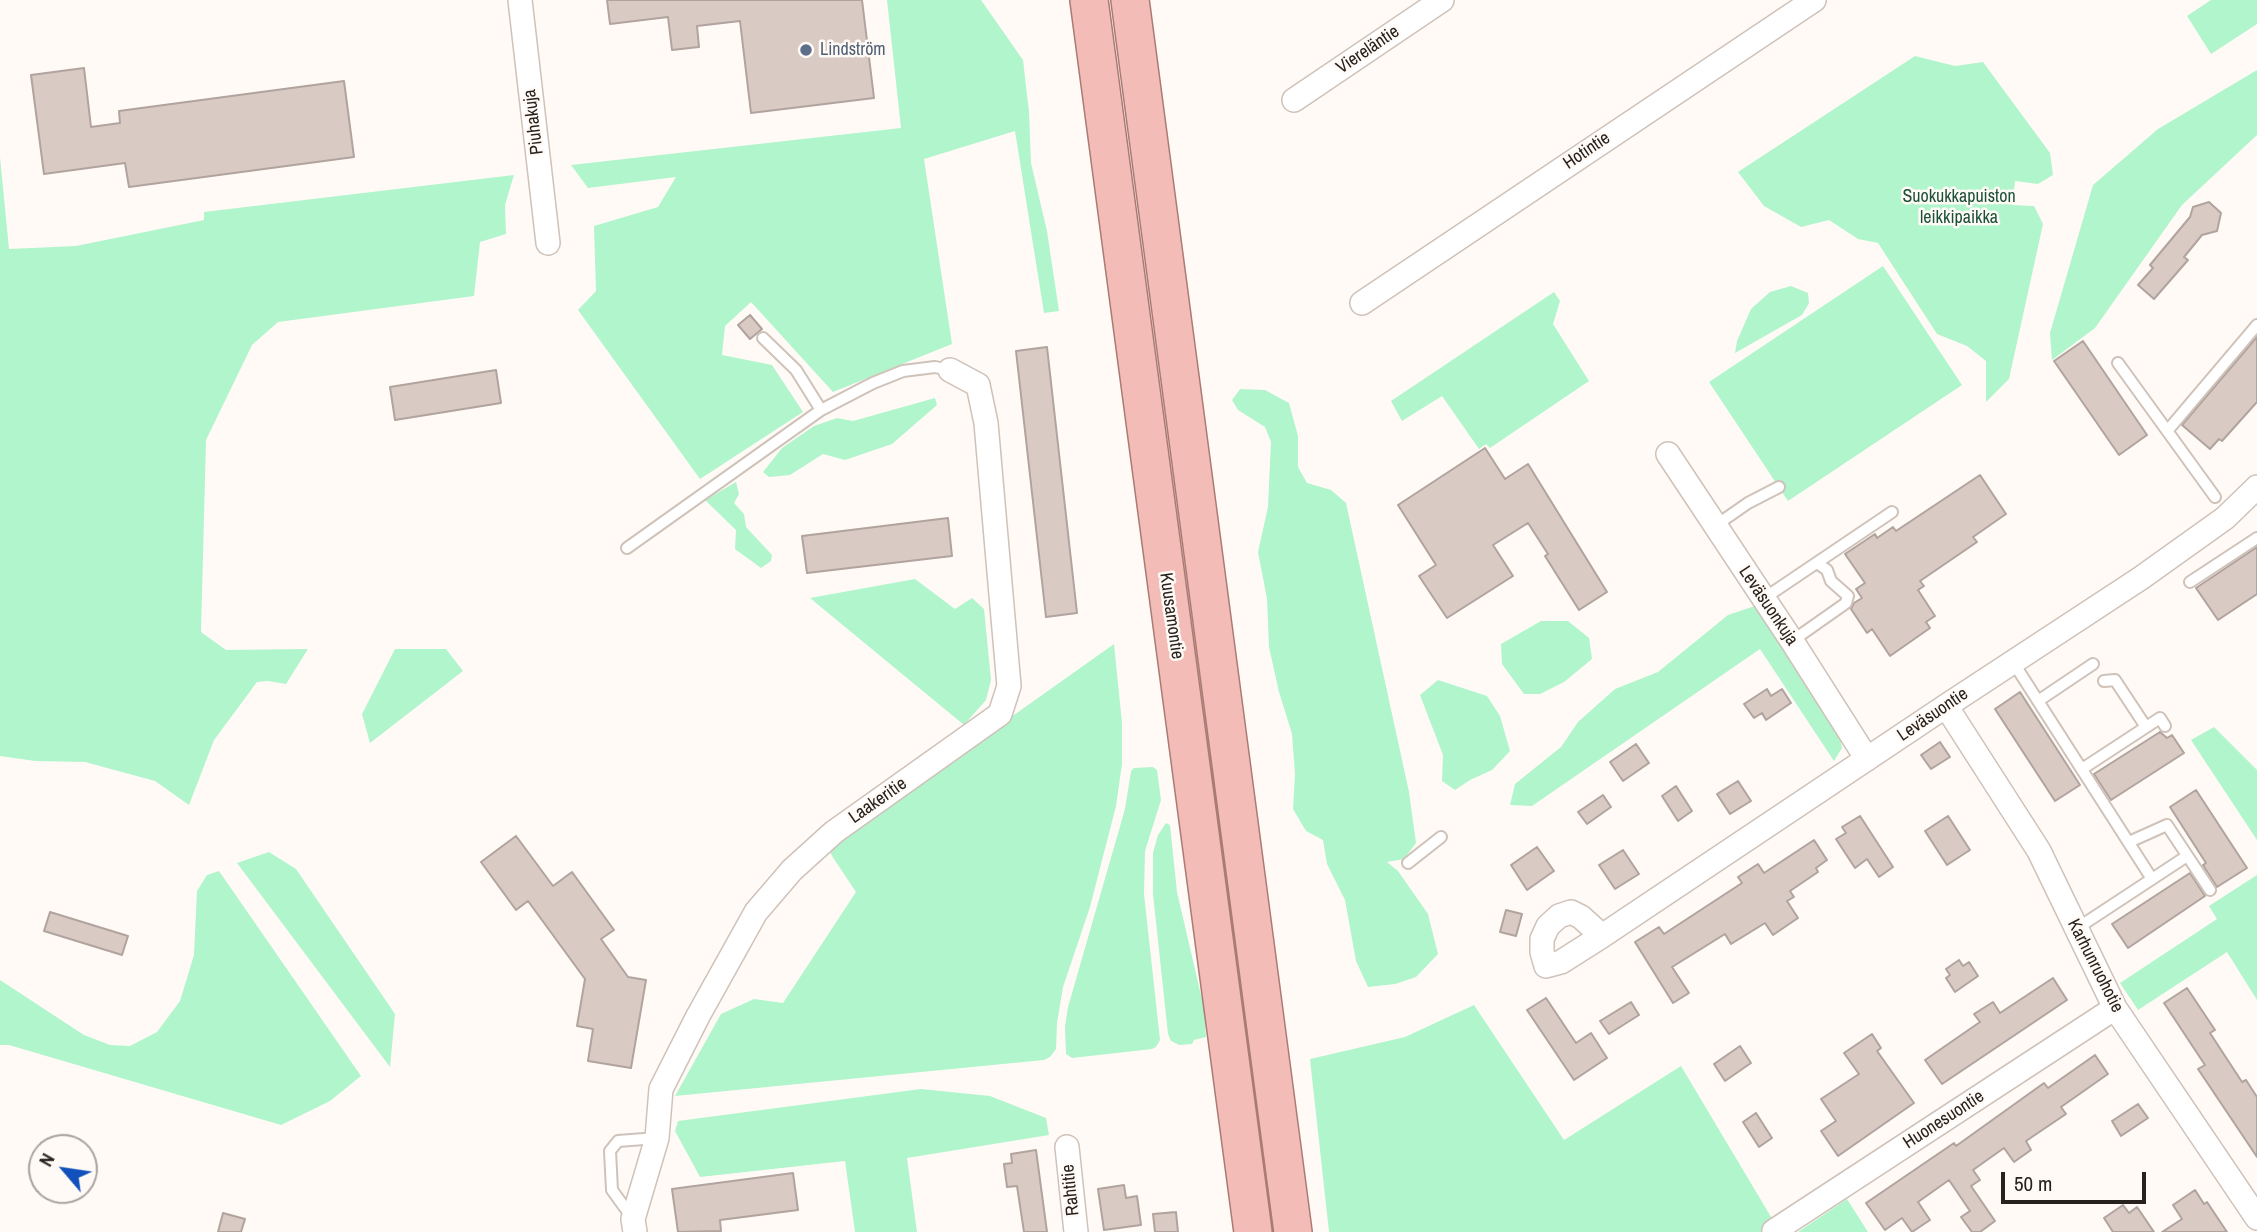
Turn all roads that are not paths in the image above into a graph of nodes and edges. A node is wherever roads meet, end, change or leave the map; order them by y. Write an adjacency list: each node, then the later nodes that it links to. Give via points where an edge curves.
1 (520, 0): 7 (street, Piuhakuja)
2 (1089, 0): 51 (highway, Kuusamontie)
3 (1130, 0): 52 (highway)
4 (1442, 0): 6 (street, Viereläntie)
5 (1814, 0): 8 (street, Hotintie)
6 (1294, 100)
7 (548, 243)
8 (1362, 303)
9 (2257, 325): 14 (lane)
10 (763, 338): 13 (lane, via 796,370)
11 (2118, 363): 14 (lane)
12 (950, 370): 13 (lane, via 903,371); 45 (street, Laakeritie, via 978,385 986,423 1009,686 1000,714 834,832 792,870 756,912 662,1089)
13 (821, 410): 22 (lane)
14 (2168, 430): 18 (lane)
15 (1668, 454): 20 (street, Leväsuonkuja)
16 (1779, 487): 20 (lane)
17 (2256, 490): 27 (street, Leväsuontie, via 2214,526)
18 (2215, 498)
19 (1892, 513): 23 (lane)
20 (1715, 526): 25 (street, Leväsuonkuja)
21 (2257, 538): 24 (lane)
22 (627, 548)
23 (1816, 564): 25 (lane); 26 (lane, via 1827,570 1831,581 1848,596 1846,603)
24 (2190, 582)
25 (1763, 599): 26 (street, Leväsuonkuja)
26 (1792, 640): 34 (street, Leväsuonkuja)
27 (2013, 662): 30 (lane); 31 (street, Leväsuontie)
28 (2093, 664): 30 (lane)
29 (2104, 681): 33 (lane, via 2115,680)
30 (2038, 701): 35 (lane)
31 (1946, 706): 34 (street, Leväsuontie); 42 (street, Karhunruohotie, via 2039,851)
32 (2165, 726): 33 (lane, via 2160,718)
33 (2146, 727): 35 (lane)
34 (1867, 759): 43 (street, Leväsuontie)
35 (2082, 769): 37 (lane)
36 (1441, 837): 39 (lane)
37 (2129, 842): 38 (lane, via 2167,825); 40 (lane)
38 (2188, 856): 40 (lane); 41 (lane)
39 (1408, 863)
40 (2152, 879): 42 (lane)
41 (2210, 890)
42 (2076, 929): 44 (street, Karhunruohotie)
43 (1602, 936)
44 (2115, 1008): 47 (street, Karhunruohotie); 49 (street, Huonesuontie)
45 (657, 1138): 48 (street, Laakeritie); 48 (lane, via 618,1141 610,1151 612,1190)
46 (1067, 1147): 50 (street, Rahtitie)
47 (2257, 1218)
48 (634, 1226)
49 (1774, 1231)
50 (1076, 1232)
51 (1253, 1232)
52 (1293, 1232)

